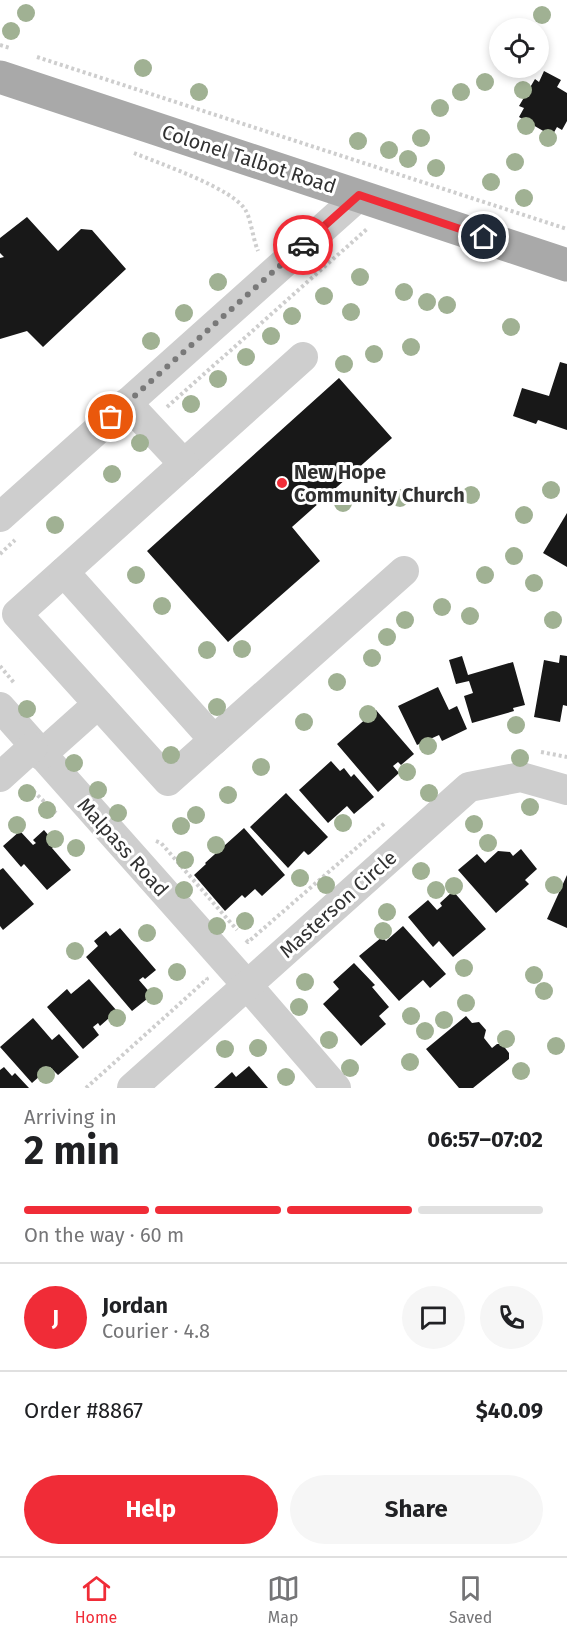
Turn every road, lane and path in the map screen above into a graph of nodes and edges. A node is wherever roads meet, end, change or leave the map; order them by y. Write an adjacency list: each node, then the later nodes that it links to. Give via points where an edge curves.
1 (0, 45): 3 (path)
2 (33, 56): 7 (path)
3 (6, 63): 5 (main road, Colonel Talbot Road)
4 (128, 151): 8 (path, via 221,189 246,209)
5 (359, 195): 9 (main road, Colonel Talbot Road); 11 (street)
6 (370, 226): 12 (path)
7 (567, 229)
8 (259, 255)
9 (567, 265)
10 (303, 357): 13 (street)
11 (127, 403): 13 (street); 14 (street)
12 (160, 414)
13 (184, 464): 16 (street)
14 (0, 517)
15 (404, 571): 19 (street)
16 (64, 572): 17 (street, via 17,614); 19 (street)
17 (98, 704): 19 (street, via 168,781); 20 (street)
18 (0, 707): 20 (street, Malpass Road)
19 (214, 740)
20 (37, 751): 23 (street); 29 (street, Malpass Road)
21 (533, 751): 22 (path)
22 (567, 757)
23 (12, 780): 25 (path)
24 (567, 790): 29 (street, Masterson Circle, via 521,777 469,787)
25 (61, 818)
26 (390, 818): 27 (path, via 248,942 161,843)
27 (148, 837)
28 (200, 972): 30 (path, via 207,979)
29 (247, 985): 31 (street, Masterson Circle); 32 (street, Malpass Road)
30 (86, 1088)
31 (132, 1088)
32 (336, 1088)

